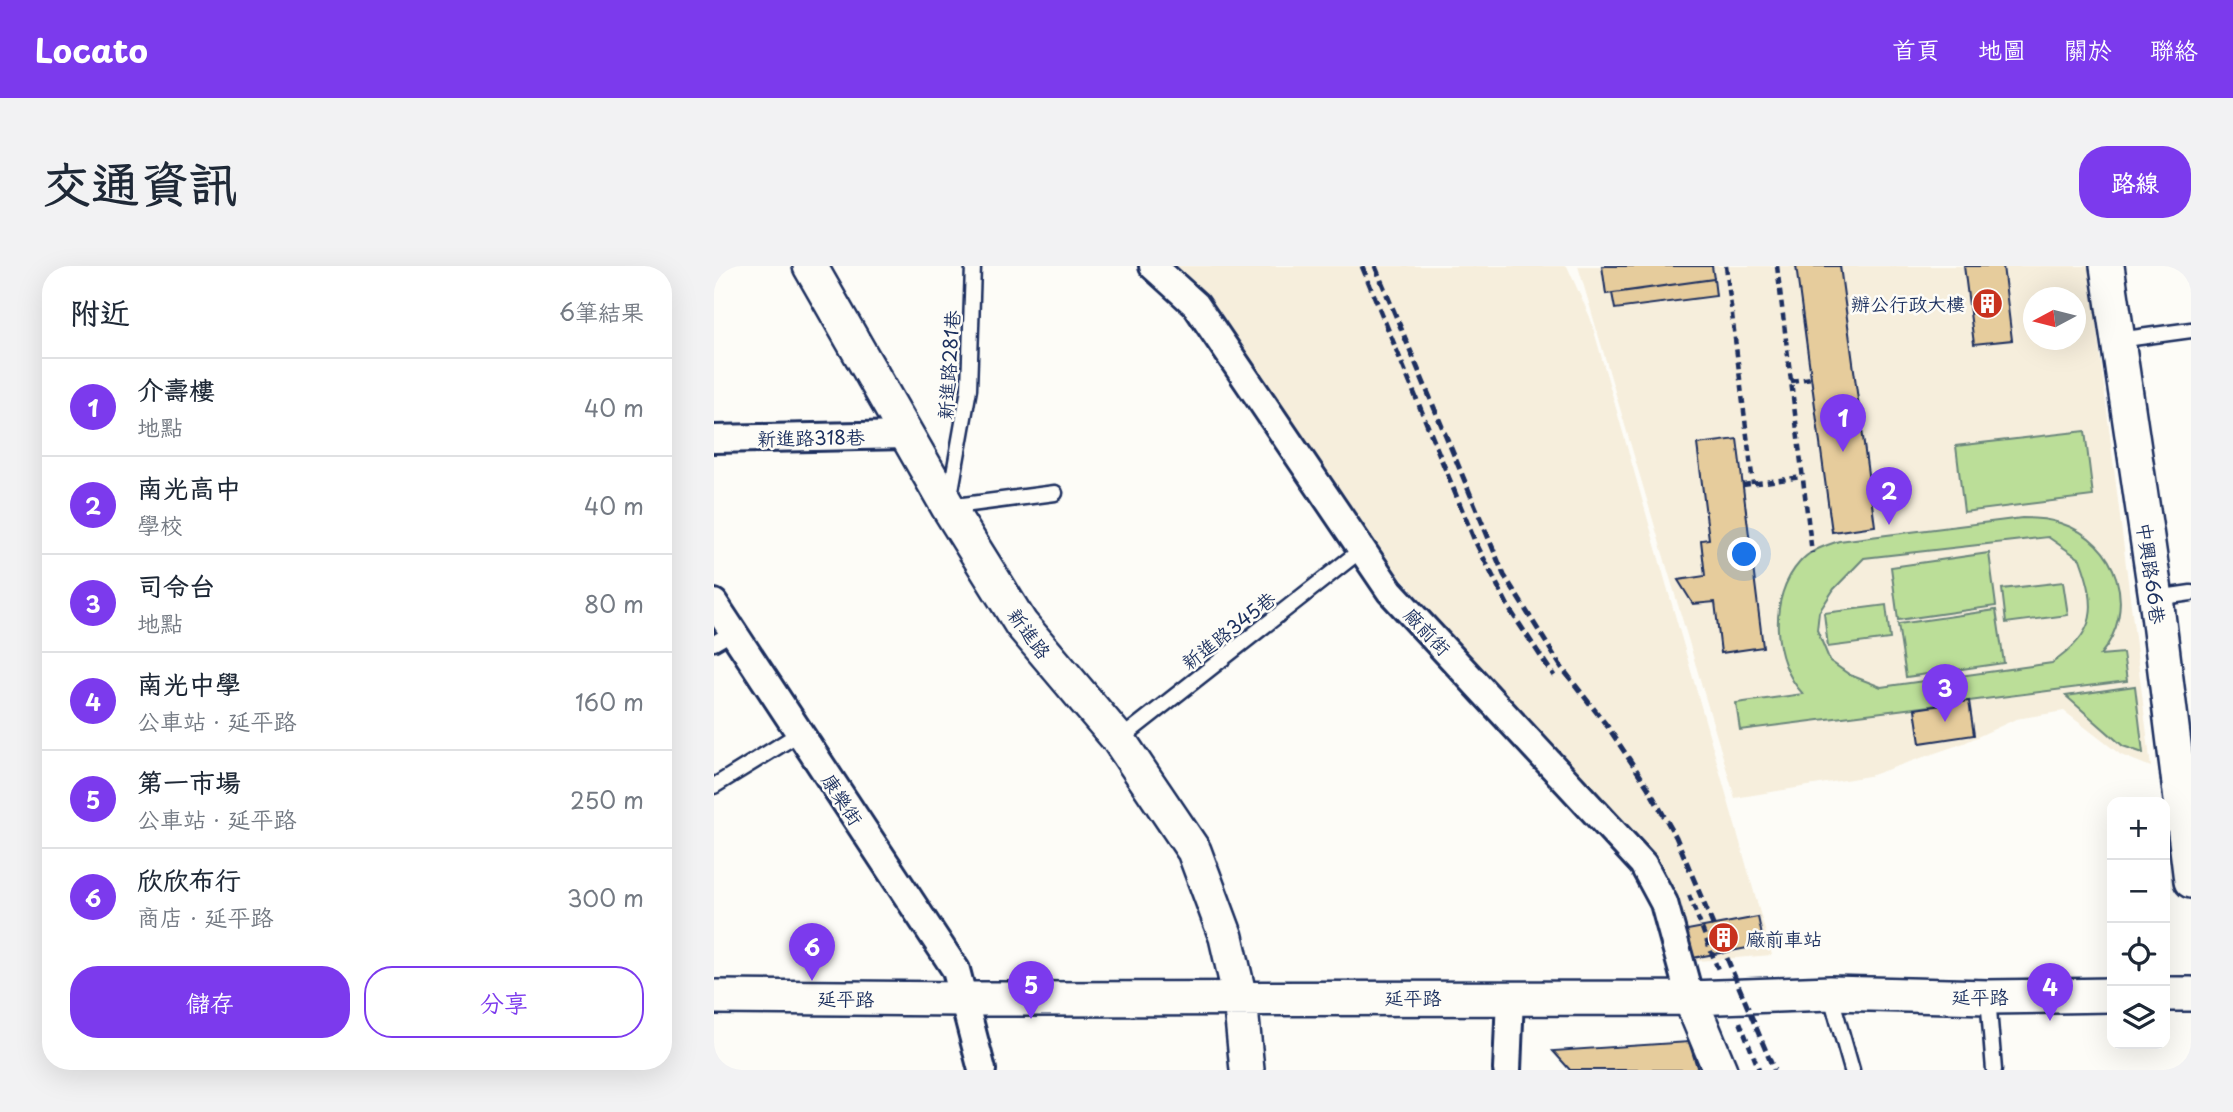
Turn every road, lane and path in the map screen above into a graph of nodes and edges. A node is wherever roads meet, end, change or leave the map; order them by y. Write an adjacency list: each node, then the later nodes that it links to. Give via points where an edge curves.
1 (810, 266): 11 (street, 新進路)
2 (973, 266): 17 (lane, 新進路281巷, via 969,389)
3 (1153, 266): 18 (street, 廠前街, via 1196,305)
4 (1726, 266): 14 (path)
5 (1777, 266): 10 (path)
6 (2107, 266): 8 (street, 中興路66巷)
7 (2191, 330): 8 (lane)
8 (2118, 340): 21 (street, 中興路66巷)
9 (1811, 378): 10 (path)
10 (1791, 381): 13 (path)
11 (907, 435): 12 (street, 新進路318巷); 17 (street, 新進路)
12 (714, 439)
13 (1802, 477): 14 (path); 19 (path)
14 (1753, 484): 15 (path)
15 (1742, 485)
16 (1055, 493): 17 (lane)
17 (948, 507): 25 (street, 新進路, via 1021,624)
18 (1361, 550): 25 (lane, 新進路345巷); 38 (street, 廠前街, via 1390,591 1643,864 1664,902)
19 (1812, 553)
20 (2191, 593): 21 (lane)
21 (2156, 598): 27 (street, 中興路66巷)
22 (714, 603): 23 (street, 康樂街)
23 (724, 638): 24 (street, 康樂街)
24 (800, 733): 26 (lane); 39 (street, 康樂街, via 956,970)
25 (1119, 740): 37 (street, 新進路, via 1194,851 1226,937)
26 (714, 786)
27 (2191, 881)
28 (1686, 890): 34 (path)
29 (1830, 993): 34 (street, 延平路); 35 (street, 延平路); 45 (lane)
30 (2170, 994): 31 (street)
31 (2191, 994)
32 (2107, 995): 35 (street, 延平路)
33 (1510, 996): 37 (street, 延平路); 38 (street, 延平路); 42 (street)
34 (1729, 996): 38 (street, 延平路); 44 (path)
35 (1988, 996): 46 (lane)
36 (714, 997): 39 (street, 延平路)
37 (1240, 998): 39 (street, 延平路); 41 (street, 新進路)
38 (1690, 998): 43 (street)
39 (965, 999): 40 (street, 康樂街)
40 (982, 1070)
41 (1247, 1070)
42 (1507, 1070)
43 (1720, 1070)
44 (1759, 1070)
45 (1852, 1070)
46 (1994, 1070)

